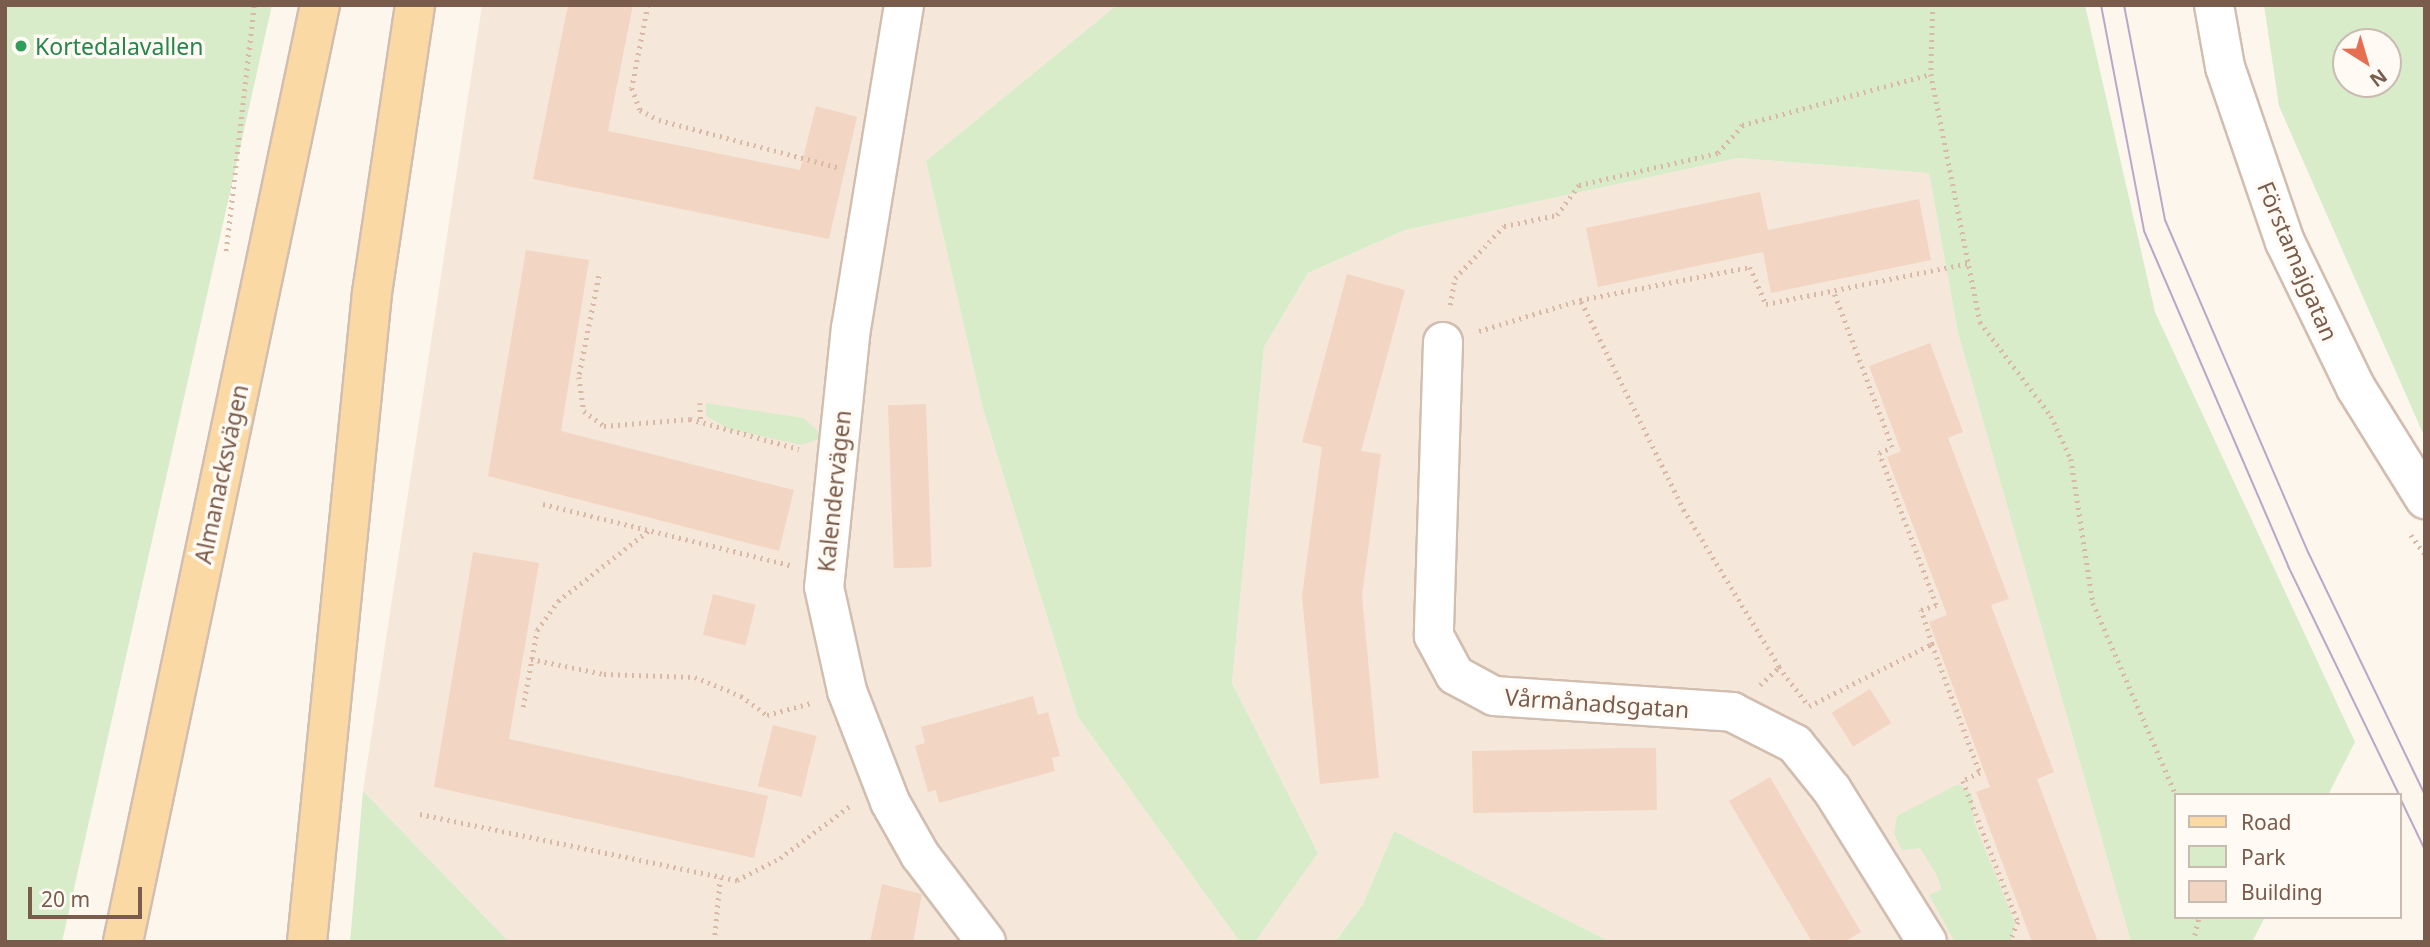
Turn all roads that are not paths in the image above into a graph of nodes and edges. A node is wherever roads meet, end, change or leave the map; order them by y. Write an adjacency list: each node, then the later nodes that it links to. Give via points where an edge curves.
1 (320, 5): 7 (main road, Almanacksvägen)
2 (415, 5): 8 (main road, via 372,293)
3 (904, 5): 9 (street, Kalendervägen, via 850,327 824,587 847,691 890,802 920,855)
4 (2214, 5): 6 (street, Förstamajgatan, via 2225,67 2286,242 2356,388)
5 (1443, 342): 10 (street, Vårmånadsgatan, via 1434,636 1455,675 1494,696 1732,712 1795,744 1832,790)
6 (2425, 499)
7 (123, 942)
8 (307, 942)
9 (986, 942)
10 (1927, 942)

